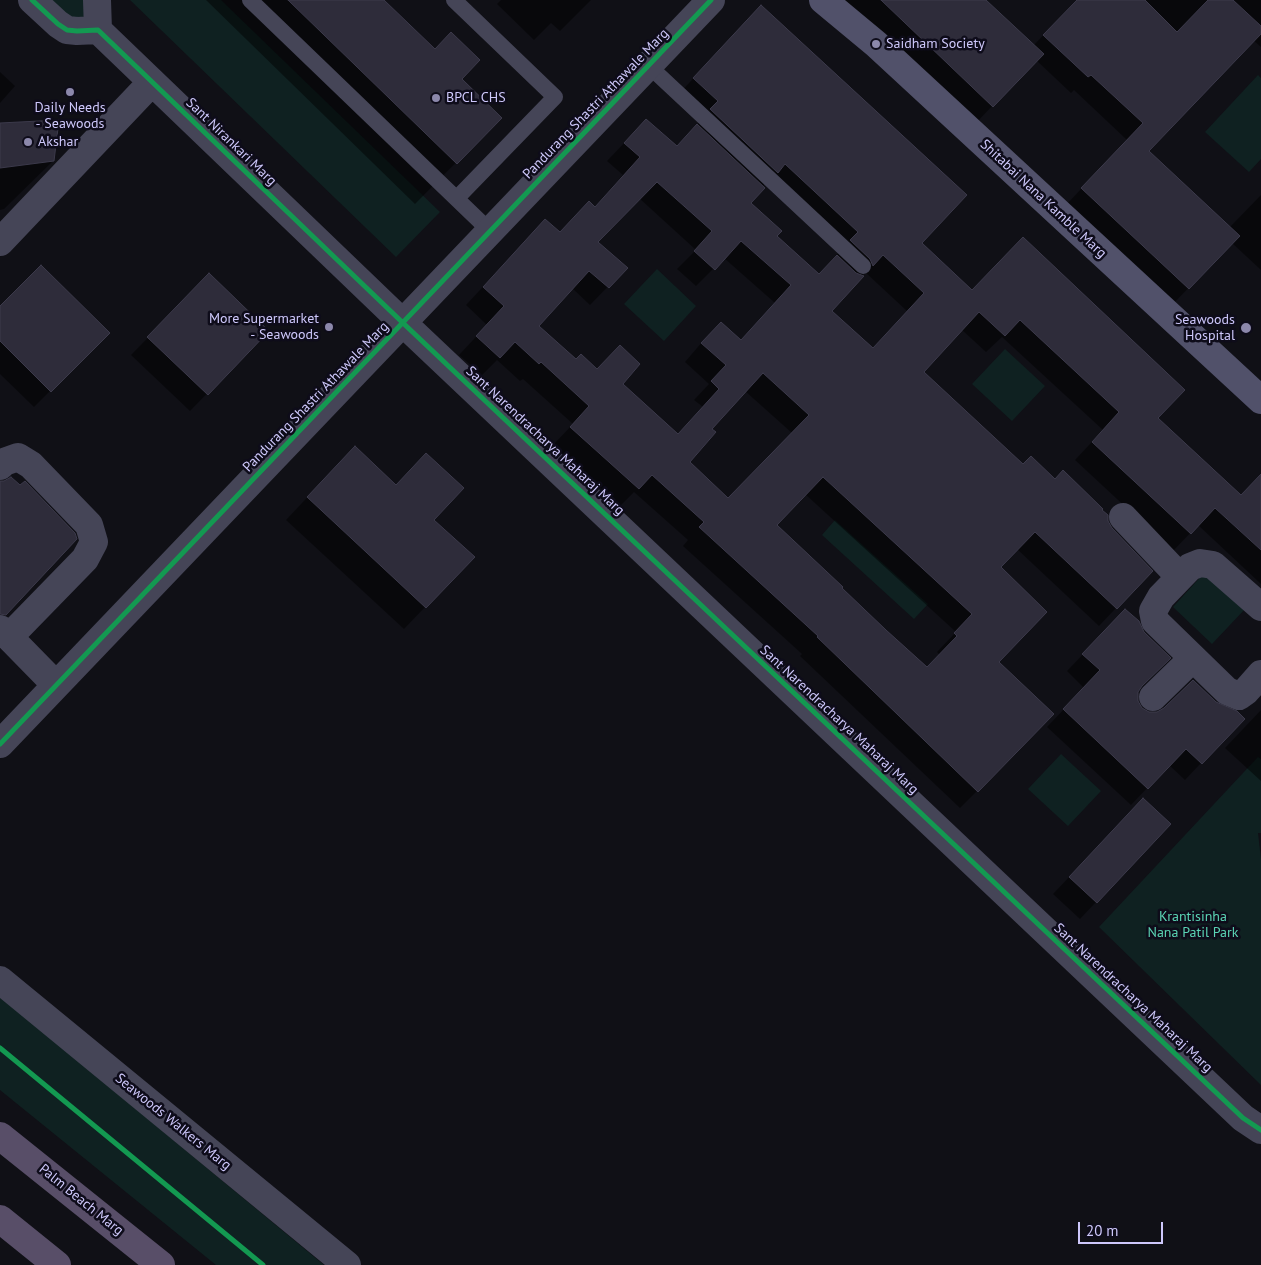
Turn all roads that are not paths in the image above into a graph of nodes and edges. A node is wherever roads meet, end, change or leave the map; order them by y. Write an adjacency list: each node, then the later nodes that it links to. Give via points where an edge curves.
1 (32, 0): 7 (street, via 67,30)
2 (97, 0): 7 (street)
3 (250, 0): 10 (lane)
4 (454, 0): 10 (lane, via 555,97)
5 (711, 0): 8 (street, Pandurang Shastri Athawale Marg)
6 (822, 0): 15 (street, Shitabai Nana Kamble Marg, via 876,44)
7 (98, 30): 9 (street, Sant Nirankari Marg)
8 (649, 66): 11 (street, Pandurang Shastri Athawale Marg); 13 (lane)
9 (152, 82): 12 (street); 14 (street, Sant Nirankari Marg)
10 (457, 198): 11 (lane)
11 (491, 232): 14 (street, Pandurang Shastri Athawale Marg)
12 (0, 242)
13 (863, 266)
14 (403, 323): 23 (street, Pandurang Shastri Athawale Marg); 27 (street, Sant Narendracharya Maharaj Marg, via 1243,1118)
15 (1261, 400)
16 (0, 466): 20 (street, via 18,457 32,465 89,525 94,542 85,559)
17 (1123, 517): 18 (street)
18 (1180, 577): 19 (street, via 1200,563 1213,565); 21 (street, via 1153,611 1155,621)
19 (1258, 598)
20 (4, 633): 23 (street)
21 (1193, 658): 22 (street, via 1227,691 1239,696); 24 (street)
22 (1261, 674)
23 (56, 685): 25 (street, Pandurang Shastri Athawale Marg)
24 (1153, 697)
25 (0, 744)
26 (0, 980): 32 (street, Seawoods Walkers Marg)
27 (1261, 1130)
28 (0, 1136): 31 (main road, Palm Beach Marg)
29 (0, 1219): 30 (main road)
30 (57, 1265)
31 (161, 1265)
32 (347, 1265)

